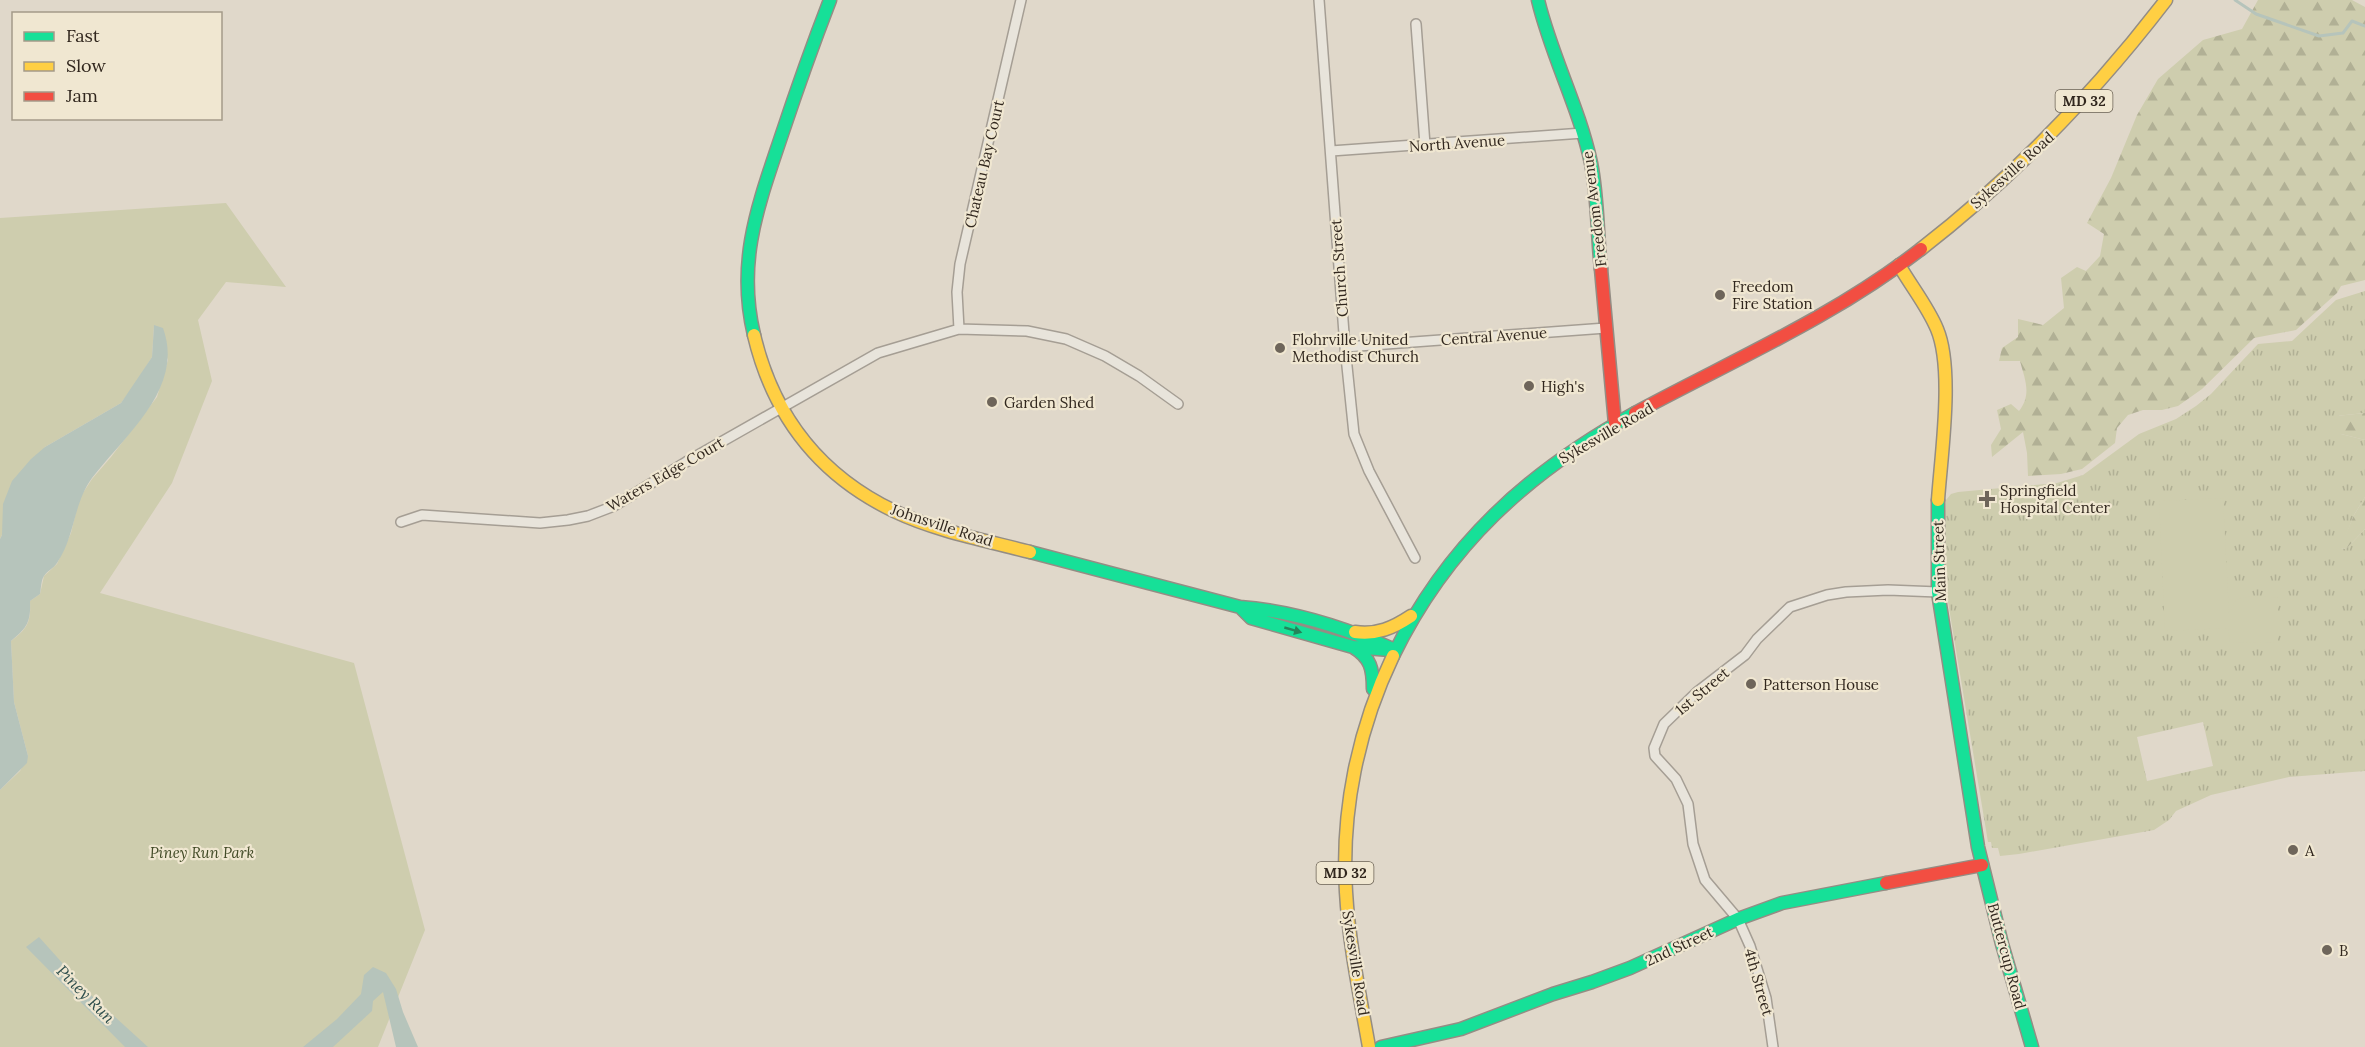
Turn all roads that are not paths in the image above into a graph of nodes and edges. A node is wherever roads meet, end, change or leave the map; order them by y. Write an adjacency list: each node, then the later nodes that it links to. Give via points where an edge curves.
1 (830, 0): 15 (street, Johnsville Road, via 793,100 750,237 746,297 752,332 763,372)
2 (1021, 0): 12 (street, Chateau Bay Court, via 960,264)
3 (1319, 0): 9 (street, Church Street)
4 (1538, 0): 7 (street, Freedom Avenue)
5 (2166, 0): 10 (street, Sykesville Road / MD 32, via 2119,61 2051,135 1953,224)
6 (1416, 24): 8 (street)
7 (1583, 133): 8 (street, North Avenue); 11 (street, Freedom Avenue, via 1591,164)
8 (1425, 145): 9 (street, North Avenue)
9 (1330, 151): 13 (street, Church Street)
10 (1899, 265): 16 (street, Sykesville Road / MD 32, via 1756,353); 19 (street, Main Street, via 1937,328 1944,354)
11 (1606, 327): 13 (street, Central Avenue); 16 (street, Freedom Avenue)
12 (959, 329): 14 (street, Waters Edge Court, via 1027,331 1066,339 1105,356); 15 (street, Waters Edge Court, via 878,352)
13 (1345, 346): 18 (street, Church Street, via 1357,445)
14 (1178, 404)
15 (780, 408): 17 (street, Waters Edge Court, via 614,506 588,516 540,523 422,515); 20 (street, Johnsville Road, via 796,432 837,475 892,510)
16 (1616, 424): 21 (street, Sykesville Road / MD 32, via 1548,467 1490,516 1456,554)
17 (401, 522)
18 (1415, 558)
19 (1938, 592): 26 (street, Main Street); 27 (street, 1st Street, via 1846,592 1790,607 1745,655 1664,724 1654,748 1655,756 1676,779 1688,804 1693,844 1705,880)
20 (1240, 608): 22 (street, Johnsville Road, via 1265,609); 23 (street, Johnsville Road, one-way to 23, via 1251,618)
21 (1413, 615): 22 (street, via 1380,633); 24 (street, Sykesville Road / MD 32)
22 (1355, 632): 24 (street, Johnsville Road)
23 (1353, 647): 24 (street, Johnsville Road); 25 (street, via 1372,662)
24 (1395, 650): 25 (street, Sykesville Road / MD 32)
25 (1373, 700): 28 (street, Sykesville Road / MD 32, via 1351,787 1344,868 1352,952)
26 (1982, 865): 27 (street, 2nd Street, via 1820,894); 31 (street, Buttercup Road)
27 (1738, 919): 29 (street, 2nd Street, via 1630,968 1461,1029); 30 (street, 4th Street, via 1760,975)
28 (1369, 1047)
29 (1381, 1047)
30 (1773, 1047)
31 (2032, 1047)

